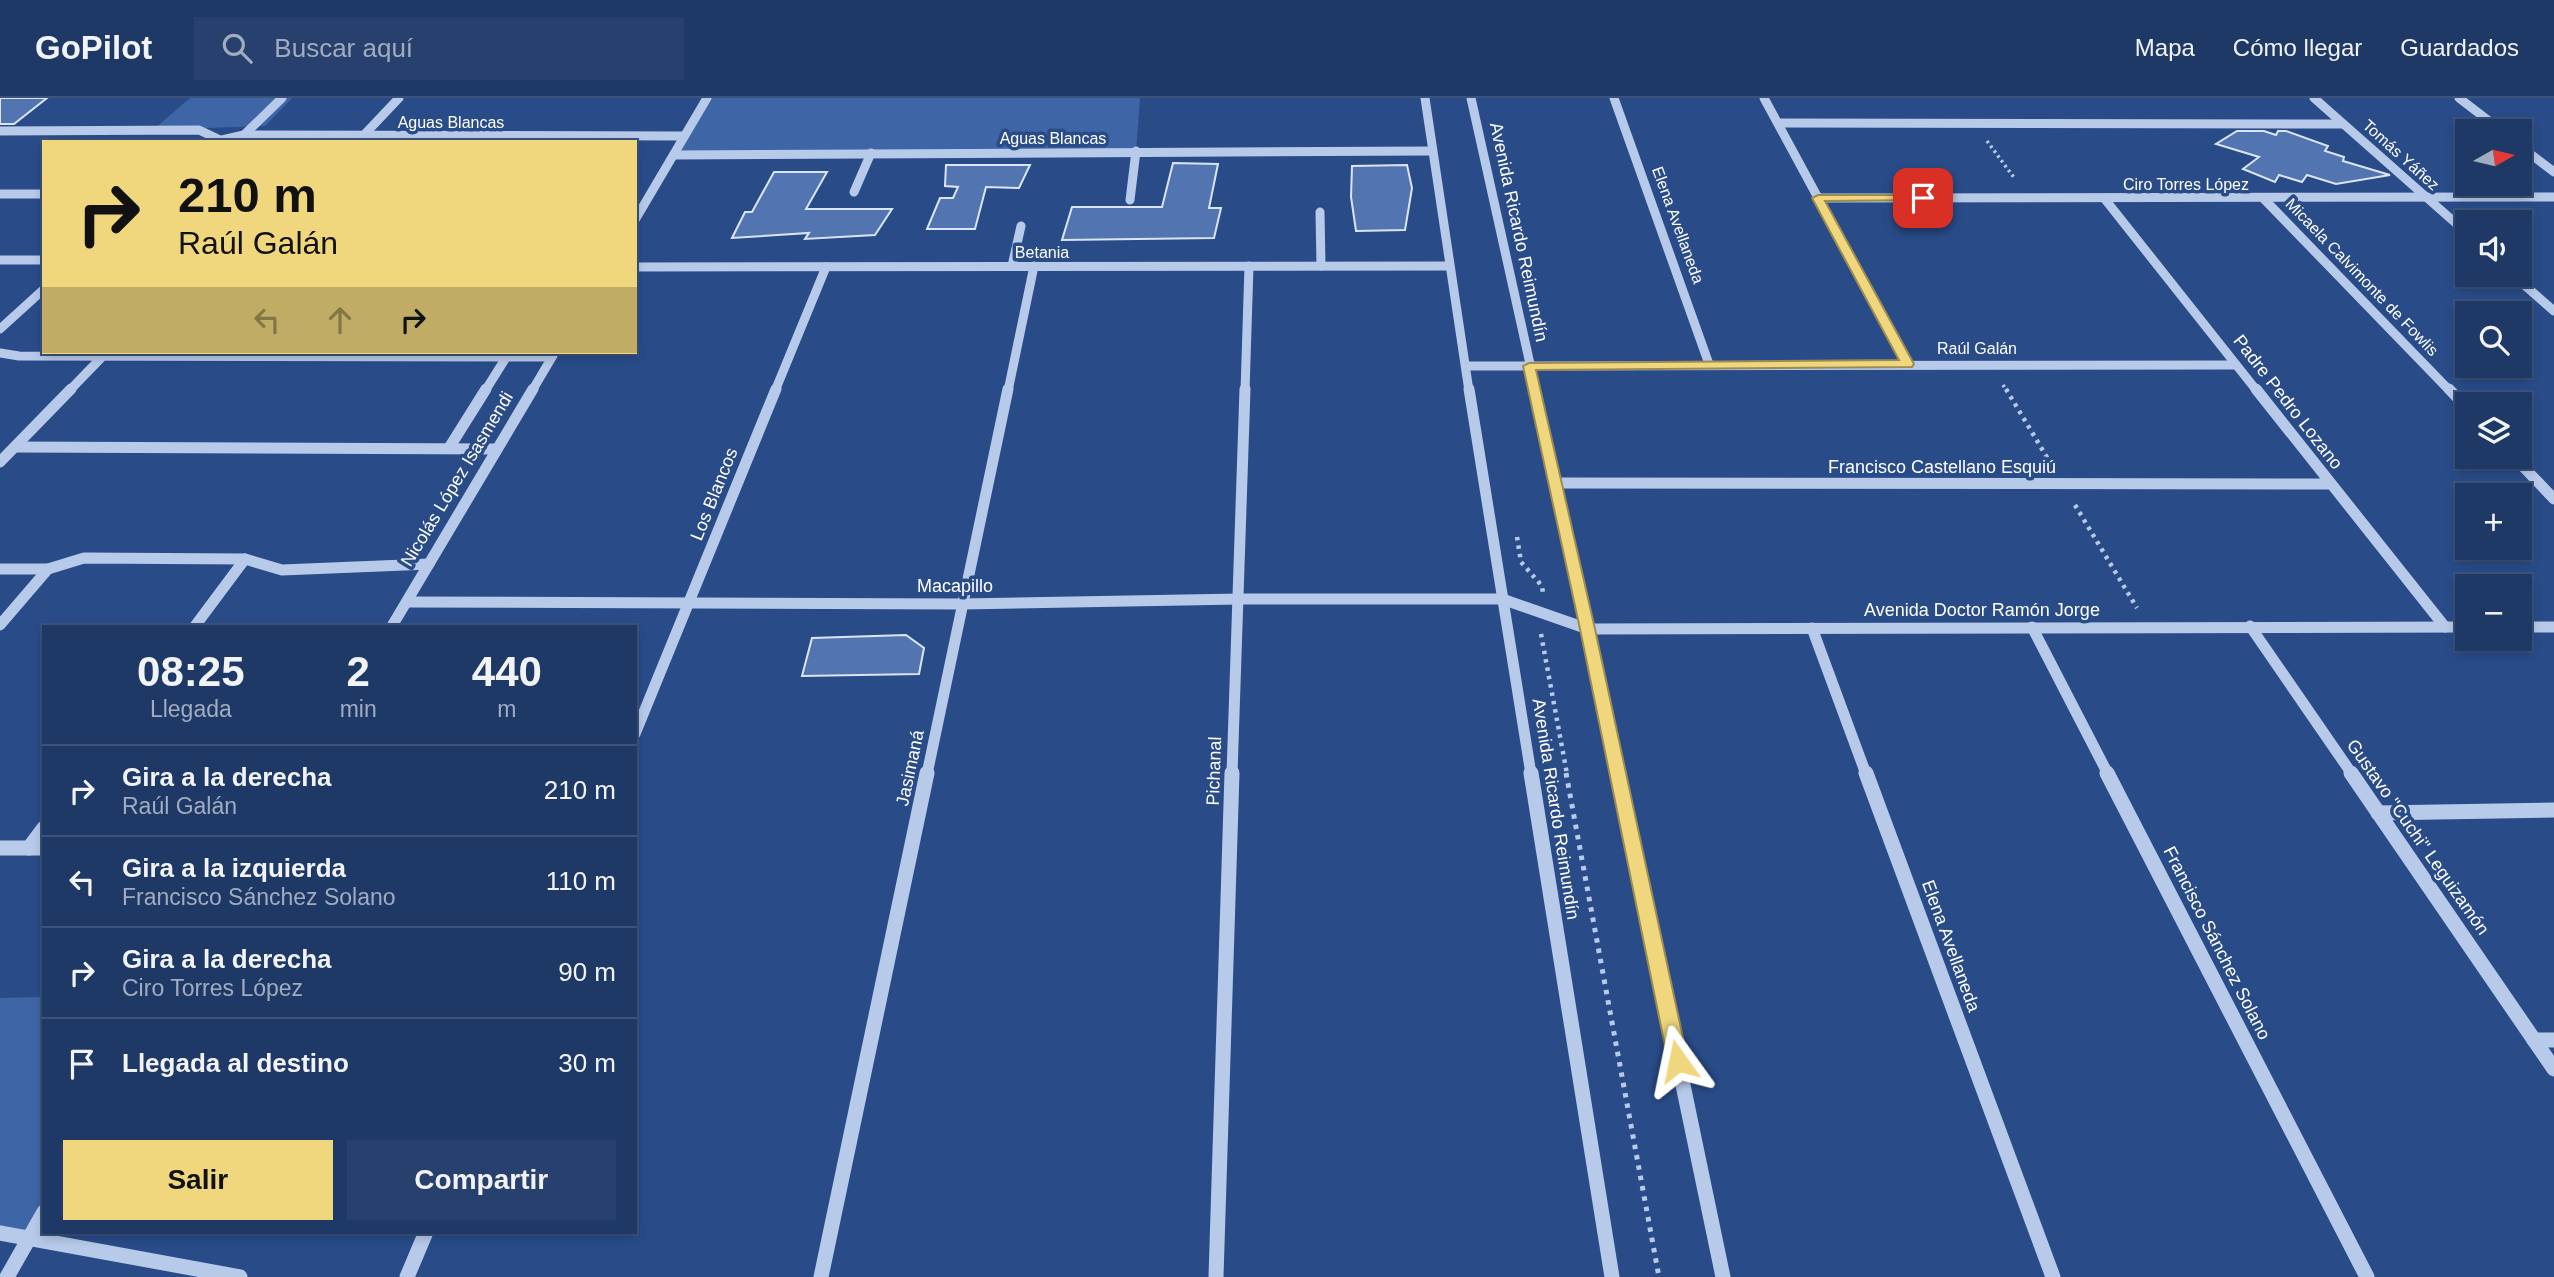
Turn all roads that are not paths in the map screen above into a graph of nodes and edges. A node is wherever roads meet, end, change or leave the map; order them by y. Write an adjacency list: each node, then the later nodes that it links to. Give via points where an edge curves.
1 (282, 98): 14 (street)
2 (399, 98): 16 (street)
3 (707, 98): 15 (street)
4 (1425, 98): 21 (street, Avenida Ricardo Reimundín)
5 (1471, 98): 61 (street, Avenida Ricardo Reimundín)
6 (1614, 98): 57 (street, Elena Avellaneda)
7 (1764, 98): 11 (street)
8 (2314, 98): 12 (street, Tomás Yáñez)
9 (2459, 98): 10 (street)
10 (2486, 119)
11 (1779, 123): 12 (street); 31 (street)
12 (2343, 124): 29 (street, Tomás Yáñez)
13 (1, 132): 18 (street, via 199,130)
14 (244, 135): 16 (street, Aguas Blancas); 19 (street, Aguas Blancas)
15 (684, 135): 17 (street, Aguas Blancas); 23 (street)
16 (363, 136): 17 (street, Aguas Blancas)
17 (550, 139)
18 (214, 140)
19 (220, 140)
20 (1136, 151): 21 (street, Aguas Blancas); 22 (street, Aguas Blancas); 34 (street)
21 (1432, 151): 45 (street, Avenida Ricardo Reimundín)
22 (872, 153): 23 (street, Aguas Blancas); 26 (street)
23 (674, 155): 36 (street)
24 (2532, 155): 25 (street)
25 (2554, 172)
26 (855, 192)
27 (0, 194): 28 (street)
28 (42, 194)
29 (2425, 197): 30 (street, Ciro Torres López); 33 (street, Ciro Torres López); 37 (street, Tomás Yáñez)
30 (2554, 197)
31 (1818, 198): 32 (street, Ciro Torres López); 58 (street)
32 (2104, 198): 33 (street, Ciro Torres López); 59 (street, Padre Pedro Lozano)
33 (2263, 198): 62 (street, Micaela Calvimonte de Fowlis)
34 (1130, 200)
35 (1320, 212): 44 (street)
36 (637, 217)
37 (2455, 223)
38 (1021, 226): 42 (street)
39 (0, 260): 40 (street)
40 (42, 260)
41 (1249, 265): 43 (street, Betania); 44 (street, Betania); 76 (street, Pichanal)
42 (1012, 266): 43 (street, Betania); 47 (street, Betania)
43 (1034, 266): 79 (street, Jasimaná)
44 (1321, 266): 45 (street, Betania)
45 (1449, 266): 60 (street, Avenida Ricardo Reimundín)
46 (637, 267): 47 (street, Betania)
47 (826, 267): 78 (street, Los Blancos)
48 (2527, 287): 50 (street)
49 (42, 291): 51 (street)
50 (2554, 311)
51 (0, 329)
52 (0, 353): 56 (street)
53 (388, 354): 55 (street); 56 (street)
54 (553, 354): 55 (street); 65 (street, Nicolás López Isasmendi)
55 (507, 356): 64 (street)
56 (102, 357): 63 (street)
57 (1709, 364): 58 (street, Raúl Galán); 61 (street, Raúl Galán)
58 (1908, 364): 59 (street, Raúl Galán)
59 (2236, 365): 69 (street, Padre Pedro Lozano)
60 (1466, 366): 61 (street, Raúl Galán); 75 (street, Avenida Ricardo Reimundín)
61 (1529, 366): 68 (street, Avenida Ricardo Reimundín)
62 (2455, 396)
63 (15, 447): 64 (street); 66 (street)
64 (449, 448): 65 (street)
65 (497, 449): 72 (street, Nicolás López Isasmendi)
66 (0, 462)
67 (2525, 469): 70 (street)
68 (1555, 483): 69 (street, Francisco Castellano Esquiú); 90 (street, Avenida Ricardo Reimundín)
69 (2330, 484): 86 (street, Padre Pedro Lozano)
70 (2554, 499)
71 (245, 559): 72 (street, via 282,570); 74 (street, via 84,558); 81 (street)
72 (429, 564): 77 (street, Nicolás López Isasmendi)
73 (0, 569): 74 (street)
74 (48, 569): 80 (street)
75 (1502, 598): 76 (street, Macapillo); 90 (street, Avenida Doctor Ramón Jorge); 110 (street, Avenida Ricardo Reimundín)
76 (1240, 599): 79 (street, Macapillo); 109 (street, Pichanal)
77 (407, 602): 78 (street, Macapillo); 82 (street, Nicolás López Isasmendi)
78 (691, 602): 79 (street, Macapillo); 91 (street, Los Blancos)
79 (962, 604): 108 (street, Jasimaná)
80 (0, 625)
81 (196, 625)
82 (393, 625)
83 (2250, 626): 85 (street, Avenida Doctor Ramón Jorge); 86 (street, Avenida Doctor Ramón Jorge); 93 (street, Gustavo "Cuchi" Leguizamón)
84 (2554, 626): 88 (street)
85 (2032, 627): 89 (street, Avenida Doctor Ramón Jorge); 113 (street, Francisco Sánchez Solano)
86 (2445, 627): 87 (street, Avenida Doctor Ramón Jorge)
87 (2455, 627)
88 (2532, 627)
89 (1812, 628): 90 (street, Avenida Doctor Ramón Jorge); 112 (street, Elena Avellaneda)
90 (1588, 629): 111 (street, Avenida Ricardo Reimundín)
91 (637, 729)
92 (2554, 810): 93 (street)
93 (2378, 813): 98 (street, Gustavo "Cuchi" Leguizamón)
94 (42, 831): 96 (street)
95 (0, 848): 96 (street)
96 (29, 848): 97 (street)
97 (42, 848)
98 (2534, 1040): 99 (street); 100 (street, Gustavo "Cuchi" Leguizamón)
99 (2554, 1040)
100 (2554, 1069)
101 (42, 1215): 104 (street)
102 (0, 1233): 104 (street)
103 (425, 1234): 107 (street)
104 (29, 1238): 105 (street); 106 (street)
105 (7, 1277)
106 (240, 1277)
107 (407, 1277)
108 (821, 1277)
109 (1216, 1277)
110 (1612, 1277)
111 (1723, 1277)
112 (2053, 1277)
113 (2367, 1277)

